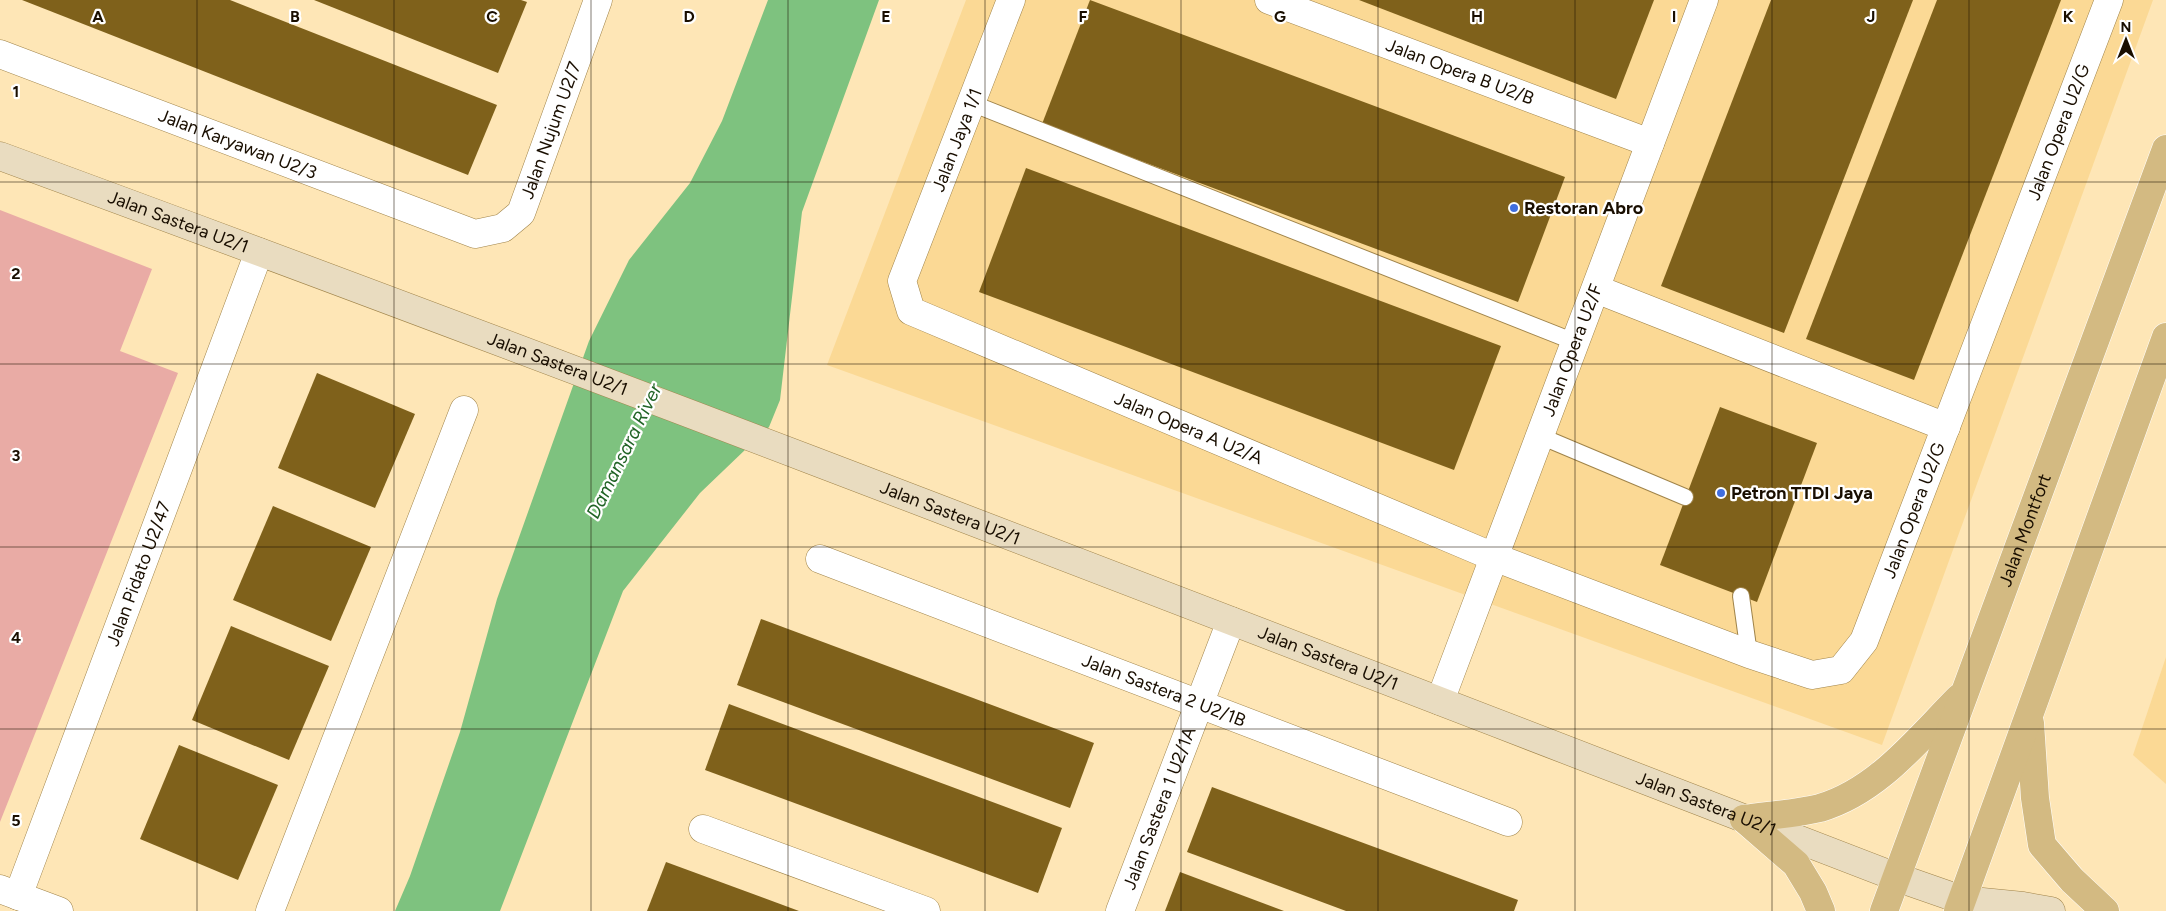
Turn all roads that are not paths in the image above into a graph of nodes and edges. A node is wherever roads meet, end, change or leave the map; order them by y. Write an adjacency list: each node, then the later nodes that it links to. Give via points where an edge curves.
1 (598, 0): 11 (street, Jalan Nujum U2/7, via 521,214 502,228)
2 (1011, 0): 7 (street, Jalan Jaya 1/1)
3 (1269, 0): 8 (street, Jalan Opera B U2/B)
4 (1704, 0): 8 (street, Jalan Opera U2/F)
5 (2109, 0): 18 (street, Jalan Opera U2/G)
6 (0, 54): 11 (street, Jalan Karyawan U2/3)
7 (971, 103): 13 (street, Jalan Jaya 1/1); 16 (lane)
8 (1650, 143): 14 (street, Jalan Opera U2/F)
9 (2166, 149): 26 (main road, Jalan Montfort)
10 (0, 156): 12 (street, Jalan Sastera U2/1)
11 (475, 234)
12 (260, 252): 24 (street, Jalan Sastera U2/1); 34 (street, Jalan Pidato U2/47)
13 (902, 281): 21 (street, Jalan Opera A U2/A, via 911,311)
14 (1596, 289): 16 (street, Jalan Opera U2/F); 18 (street)
15 (2166, 337): 29 (main road)
16 (1576, 342): 19 (street, Jalan Opera U2/F)
17 (464, 410): 37 (street)
18 (1946, 427): 25 (street, Jalan Opera U2/G, via 1864,641 1841,670 1812,675)
19 (1540, 436): 20 (lane); 21 (street, Jalan Opera U2/F)
20 (1685, 498)
21 (1494, 557): 25 (street, Jalan Opera U2/G); 27 (street, Jalan Opera U2/F)
22 (820, 559): 28 (street, Jalan Sastera 2 U2/1B)
23 (1741, 596): 25 (lane)
24 (1231, 621): 27 (street, Jalan Sastera U2/1); 28 (street, Jalan Sastera 1 U2/1A)
25 (1748, 654)
26 (1965, 692): 30 (main road, via 1892,766 1854,793 1820,808); 33 (main road, Jalan Montfort)
27 (1440, 701): 30 (street, Jalan Sastera U2/1)
28 (1199, 705): 31 (street, Jalan Sastera 2 U2/1B); 39 (street, Jalan Sastera 1 U2/1A)
29 (2030, 711): 35 (main road); 43 (main road, via 2035,798 2042,845)
30 (1744, 819): 33 (street, Jalan Sastera U2/1); 40 (main road, via 1796,864)
31 (1508, 822)
32 (703, 829): 38 (street)
33 (1896, 877): 35 (street, Jalan Sastera U2/1); 41 (main road, Jalan Montfort)
34 (9, 892): 36 (street)
35 (1965, 907): 42 (street, Jalan Sastera U2/1, via 2023,906)
36 (59, 911)
37 (270, 911)
38 (926, 911)
39 (1120, 911)
40 (1820, 911)
41 (1884, 911)
42 (2051, 911)
43 (2105, 911)

